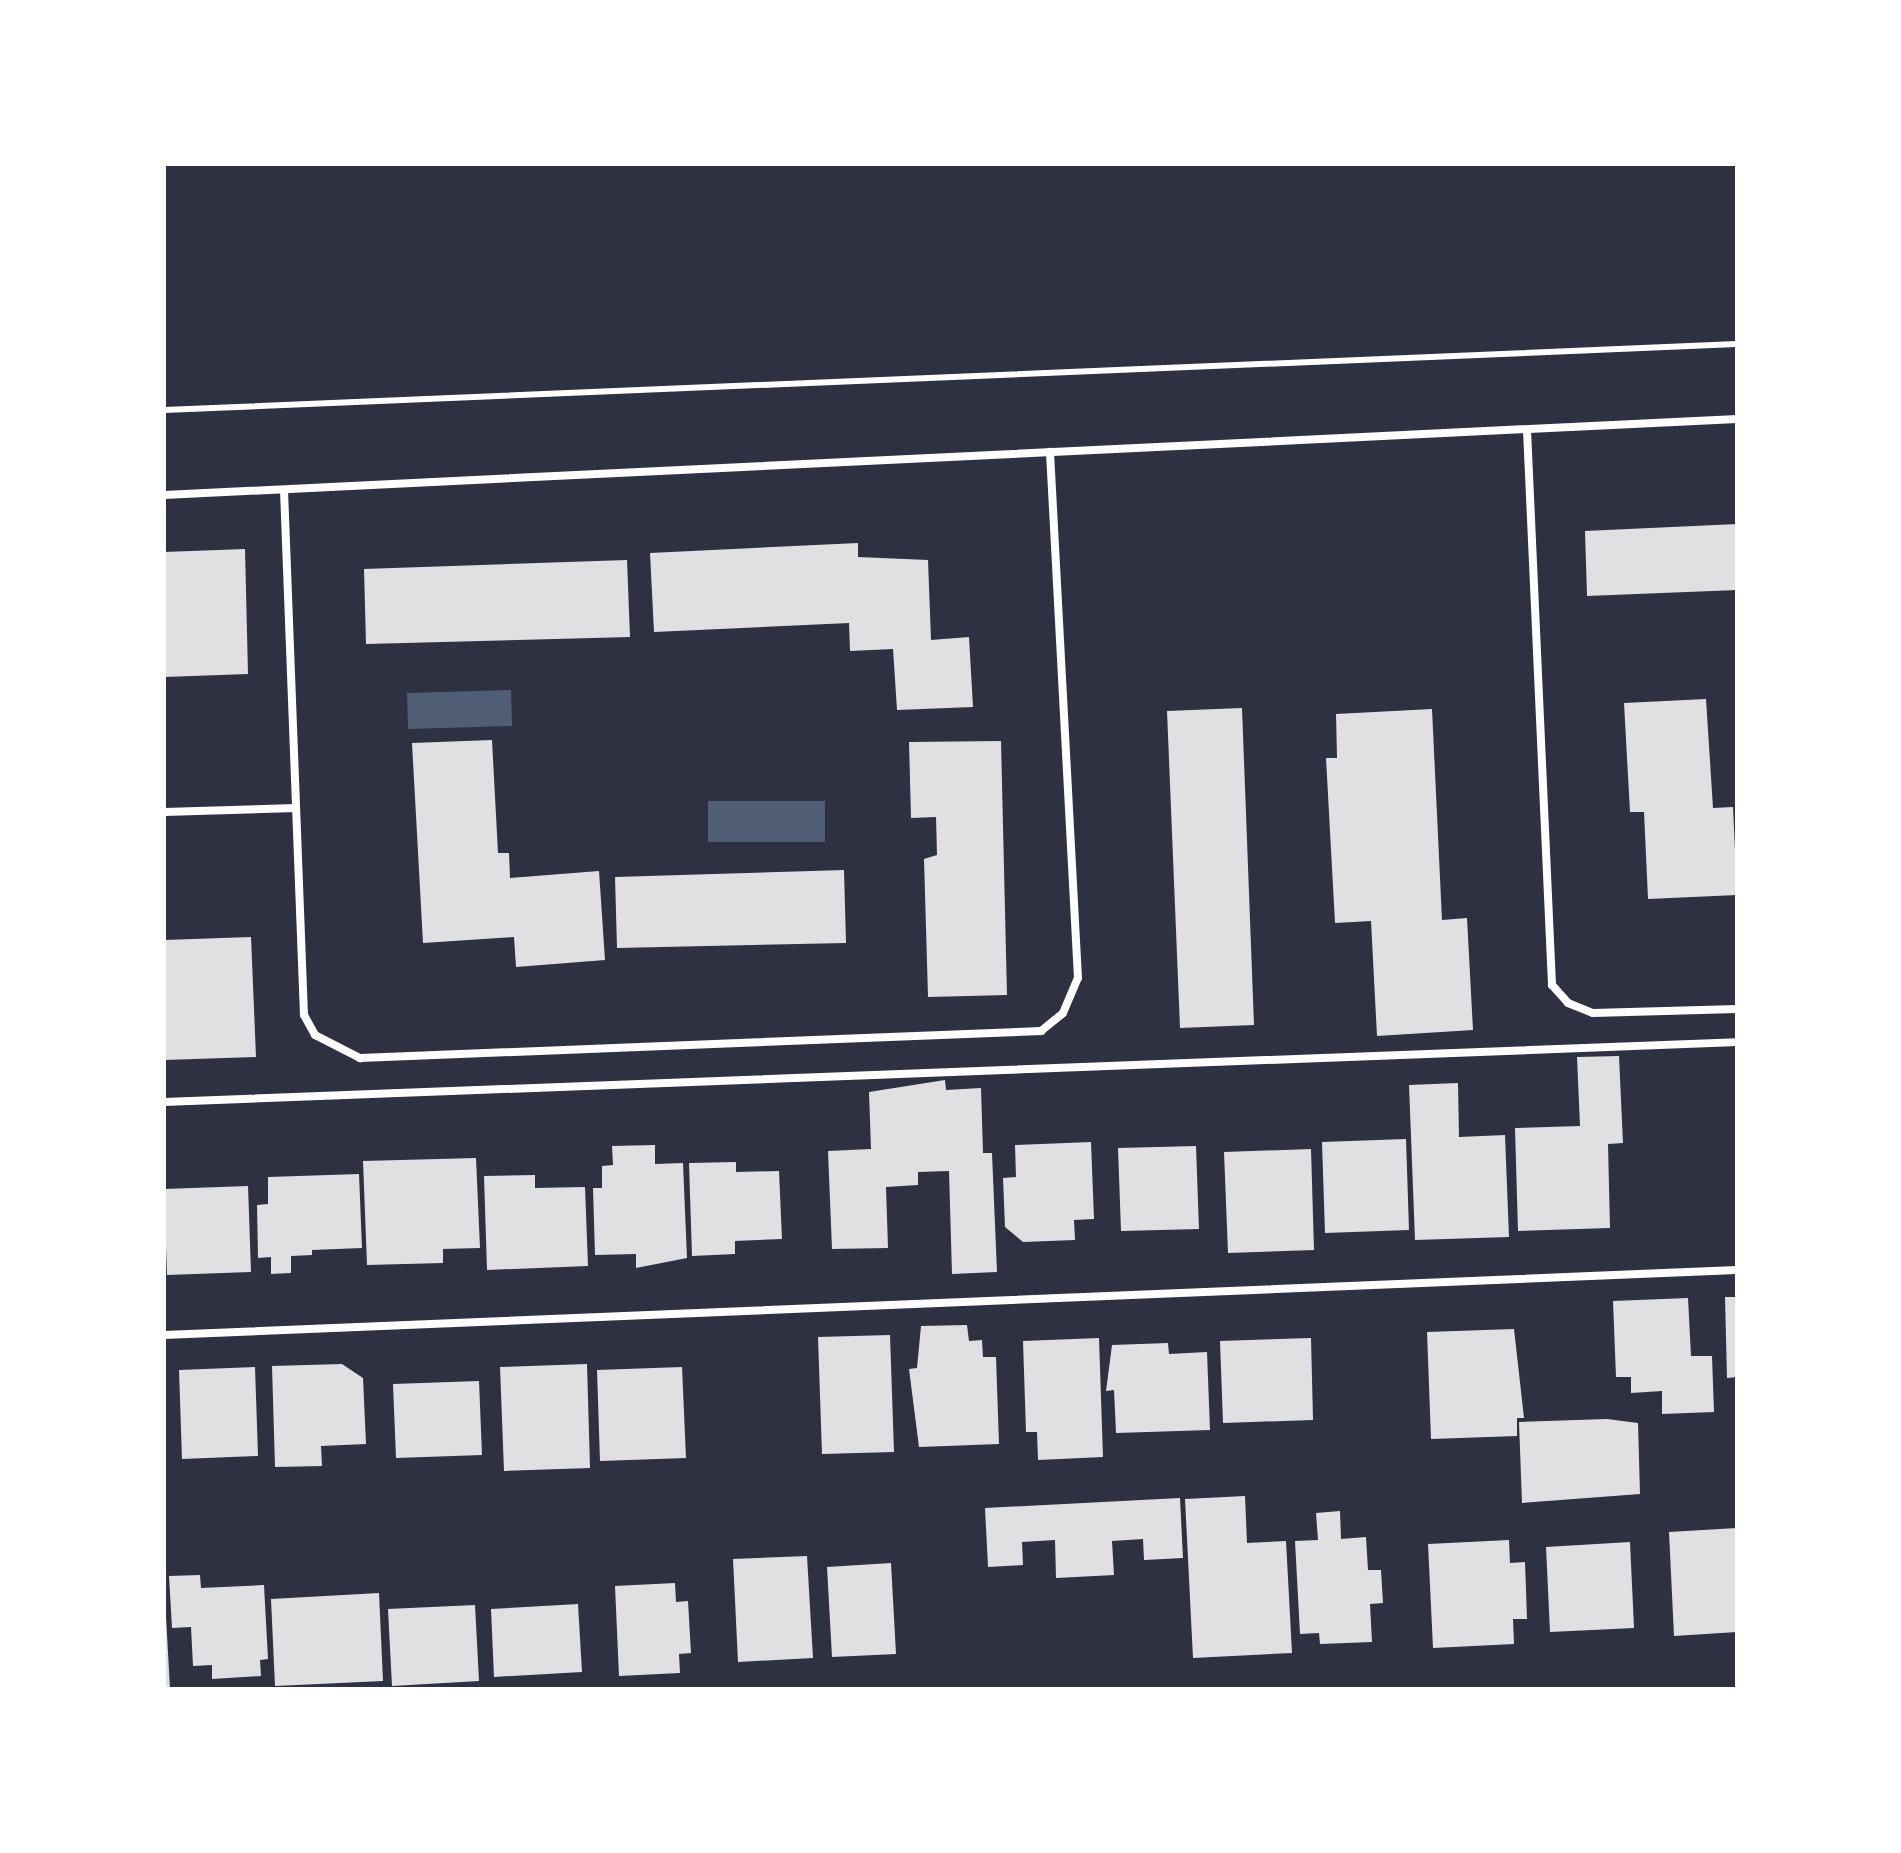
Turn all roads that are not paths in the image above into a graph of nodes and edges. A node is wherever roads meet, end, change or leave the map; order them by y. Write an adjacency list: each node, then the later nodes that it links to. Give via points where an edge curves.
1 (1737, 344): 2 (lane)
2 (164, 410)
3 (1737, 419): 4 (street)
4 (1527, 430): 5 (street); 10 (street, via 1552,985 1568,1003 1593,1013)
5 (1050, 452): 6 (street); 8 (street, via 1078,978 1063,1013 1041,1031 360,1058 315,1035 304,1015)
6 (284, 490): 7 (street); 8 (street)
7 (164, 495)
8 (296, 808): 9 (street)
9 (164, 812)
10 (1737, 1009)
11 (1737, 1042): 12 (street)
12 (164, 1102)
13 (1737, 1270): 14 (street)
14 (164, 1335)

